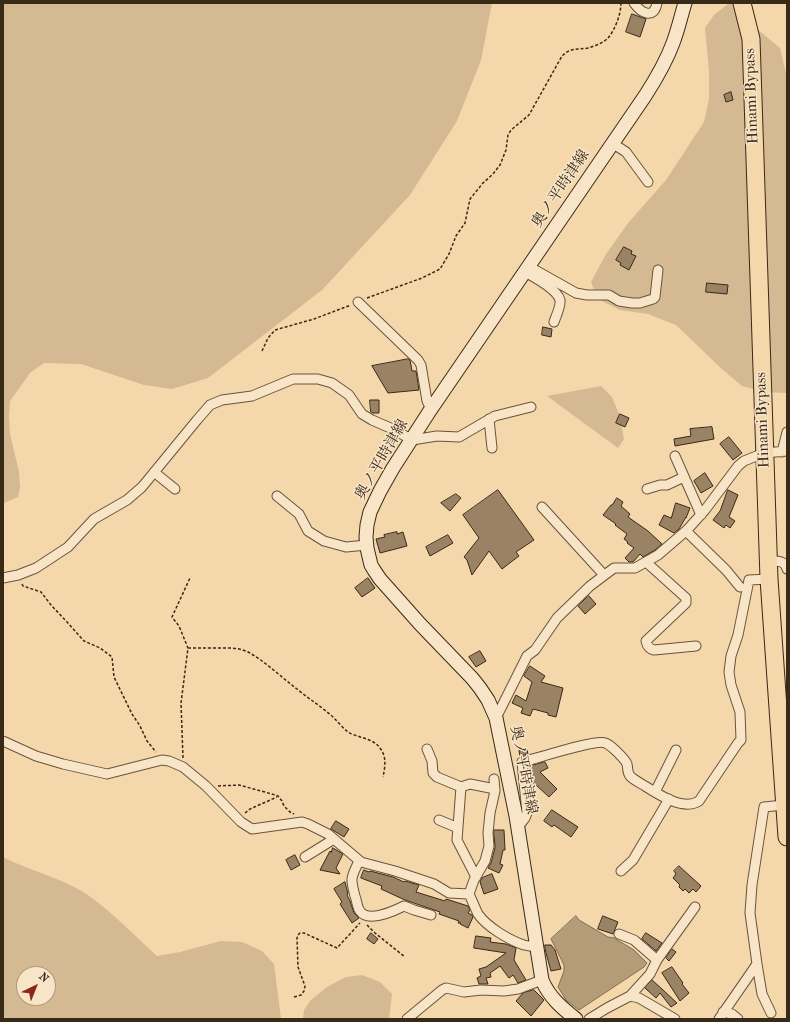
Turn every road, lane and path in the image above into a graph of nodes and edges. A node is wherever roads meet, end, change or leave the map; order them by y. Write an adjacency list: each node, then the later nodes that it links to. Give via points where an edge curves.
1 (621, 3): 10 (path, via 621,11 608,38 599,45 567,51 529,115 510,130 500,165 470,199 464,223 440,269)
2 (634, 3): 3 (street, via 649,14 653,12)
3 (657, 3)
4 (685, 3): 6 (main road, 奥ノ平時津線, via 678,31 660,72)
5 (742, 3): 20 (highway, Hinami Bypass, via 750,39)
6 (612, 143): 7 (street, via 626,152); 8 (main road, 奥ノ平時津線)
7 (648, 182)
8 (527, 269): 9 (street, via 576,293 610,295 619,301 632,303 640,303 655,297); 11 (street, via 560,300); 14 (main road, 奥ノ平時津線)
9 (658, 270)
10 (358, 302): 12 (path, via 314,319 275,330); 14 (street, via 418,360)
11 (554, 322)
12 (262, 350)
13 (531, 407): 15 (street)
14 (431, 409): 17 (main road, 奥ノ平時津線)
15 (489, 419): 17 (street, via 459,437 437,436); 18 (street)
16 (787, 432): 19 (street)
17 (412, 440): 22 (street, via 362,414 349,395 332,384 318,379 293,380 252,396 222,400 210,405); 30 (main road, 奥ノ平時津線, via 393,468 370,512)
18 (492, 448)
19 (784, 452): 20 (street)
20 (764, 453): 28 (street, via 738,466); 31 (highway, Hinami Bypass)
21 (675, 456): 23 (street)
22 (154, 472): 24 (street); 34 (street, via 127,500 94,519 68,547 36,568)
23 (684, 477): 25 (street, via 667,485 660,484); 28 (street)
24 (176, 489)
25 (647, 489)
26 (277, 496): 30 (street, via 299,514 308,530 324,541 346,547)
27 (542, 507): 35 (street)
28 (701, 515): 29 (street)
29 (686, 531): 32 (street); 39 (street)
30 (367, 545): 42 (main road, 奥ノ平時津線, via 369,558 380,579 472,678 488,700)
31 (769, 561): 33 (street, via 781,562); 38 (highway, Hinami Bypass)
32 (646, 562): 35 (street, via 635,568 614,568); 40 (street, via 687,600 646,641 647,645 654,650)
33 (787, 569)
34 (18, 575): 36 (street); 46 (path, via 23,586 41,592 84,641 112,657 114,677 147,741)
35 (604, 576): 42 (street, via 557,618 535,650 527,656)
36 (3, 578)
37 (190, 578): 41 (path, via 172,617 179,626)
38 (769, 579): 55 (street, via 749,580 738,636 731,656 729,672 740,712 742,740 699,801 691,804); 56 (highway, Hinami Bypass)
39 (740, 587)
40 (696, 646)
41 (188, 648): 47 (path, via 181,703); 48 (path, via 228,648 249,652 333,717 347,731 377,744 385,758)
42 (496, 718): 60 (main road, 奥ノ平時津線)
43 (3, 741): 46 (street, via 36,756 107,774)
44 (428, 749): 51 (street, via 433,773 438,778)
45 (676, 750): 53 (street)
46 (162, 760): 47 (street)
47 (183, 767): 50 (street)
48 (383, 778)
49 (494, 779): 52 (street)
50 (206, 786): 54 (path, via 239,785); 57 (street)
51 (461, 787): 52 (street, via 470,784); 61 (street)
52 (494, 789): 67 (street, via 488,827 489,846 485,861)
53 (655, 792): 55 (street); 60 (street, via 629,775 622,758 607,743 575,747 522,762 527,813)
54 (278, 796): 57 (path, via 250,809); 59 (path, via 284,806 299,816)
55 (669, 799): 66 (street, via 633,860)
56 (784, 805): 62 (highway, Hinami Bypass); 76 (street, via 764,807 750,913)
57 (237, 819): 59 (street, via 252,829)
58 (439, 820): 61 (street)
59 (302, 822): 63 (street)
60 (518, 827): 73 (main road, 奥ノ平時津線)
61 (458, 828): 67 (street, via 457,840)
62 (787, 837)
63 (334, 839): 64 (street); 65 (street)
64 (305, 857)
65 (359, 861): 68 (street, via 434,884 449,893); 71 (street, via 351,880)
66 (621, 871)
67 (476, 877): 68 (street)
68 (469, 894): 73 (street, via 478,913 491,927 524,945)
69 (696, 907): 75 (street)
70 (431, 915): 71 (street, via 404,906 395,911)
71 (364, 918): 74 (path, via 375,933); 79 (path, via 337,948 304,933 298,935 298,967 305,986 301,995)
72 (619, 934): 75 (street, via 634,940)
73 (536, 947): 77 (main road, 奥ノ平時津線)
74 (405, 957)
75 (657, 960): 78 (street, via 650,974)
76 (757, 964): 80 (street, via 762,994); 81 (street)
77 (542, 980): 82 (street, via 504,991 464,992 446,988); 83 (main road, 奥ノ平時津線, via 549,993)
78 (630, 996): 84 (street); 85 (street, via 639,998)
79 (294, 997)
80 (771, 1013)
81 (721, 1016): 86 (street, via 732,1014)
82 (407, 1019)
83 (576, 1019)
84 (589, 1019)
85 (675, 1019)
86 (738, 1019)

